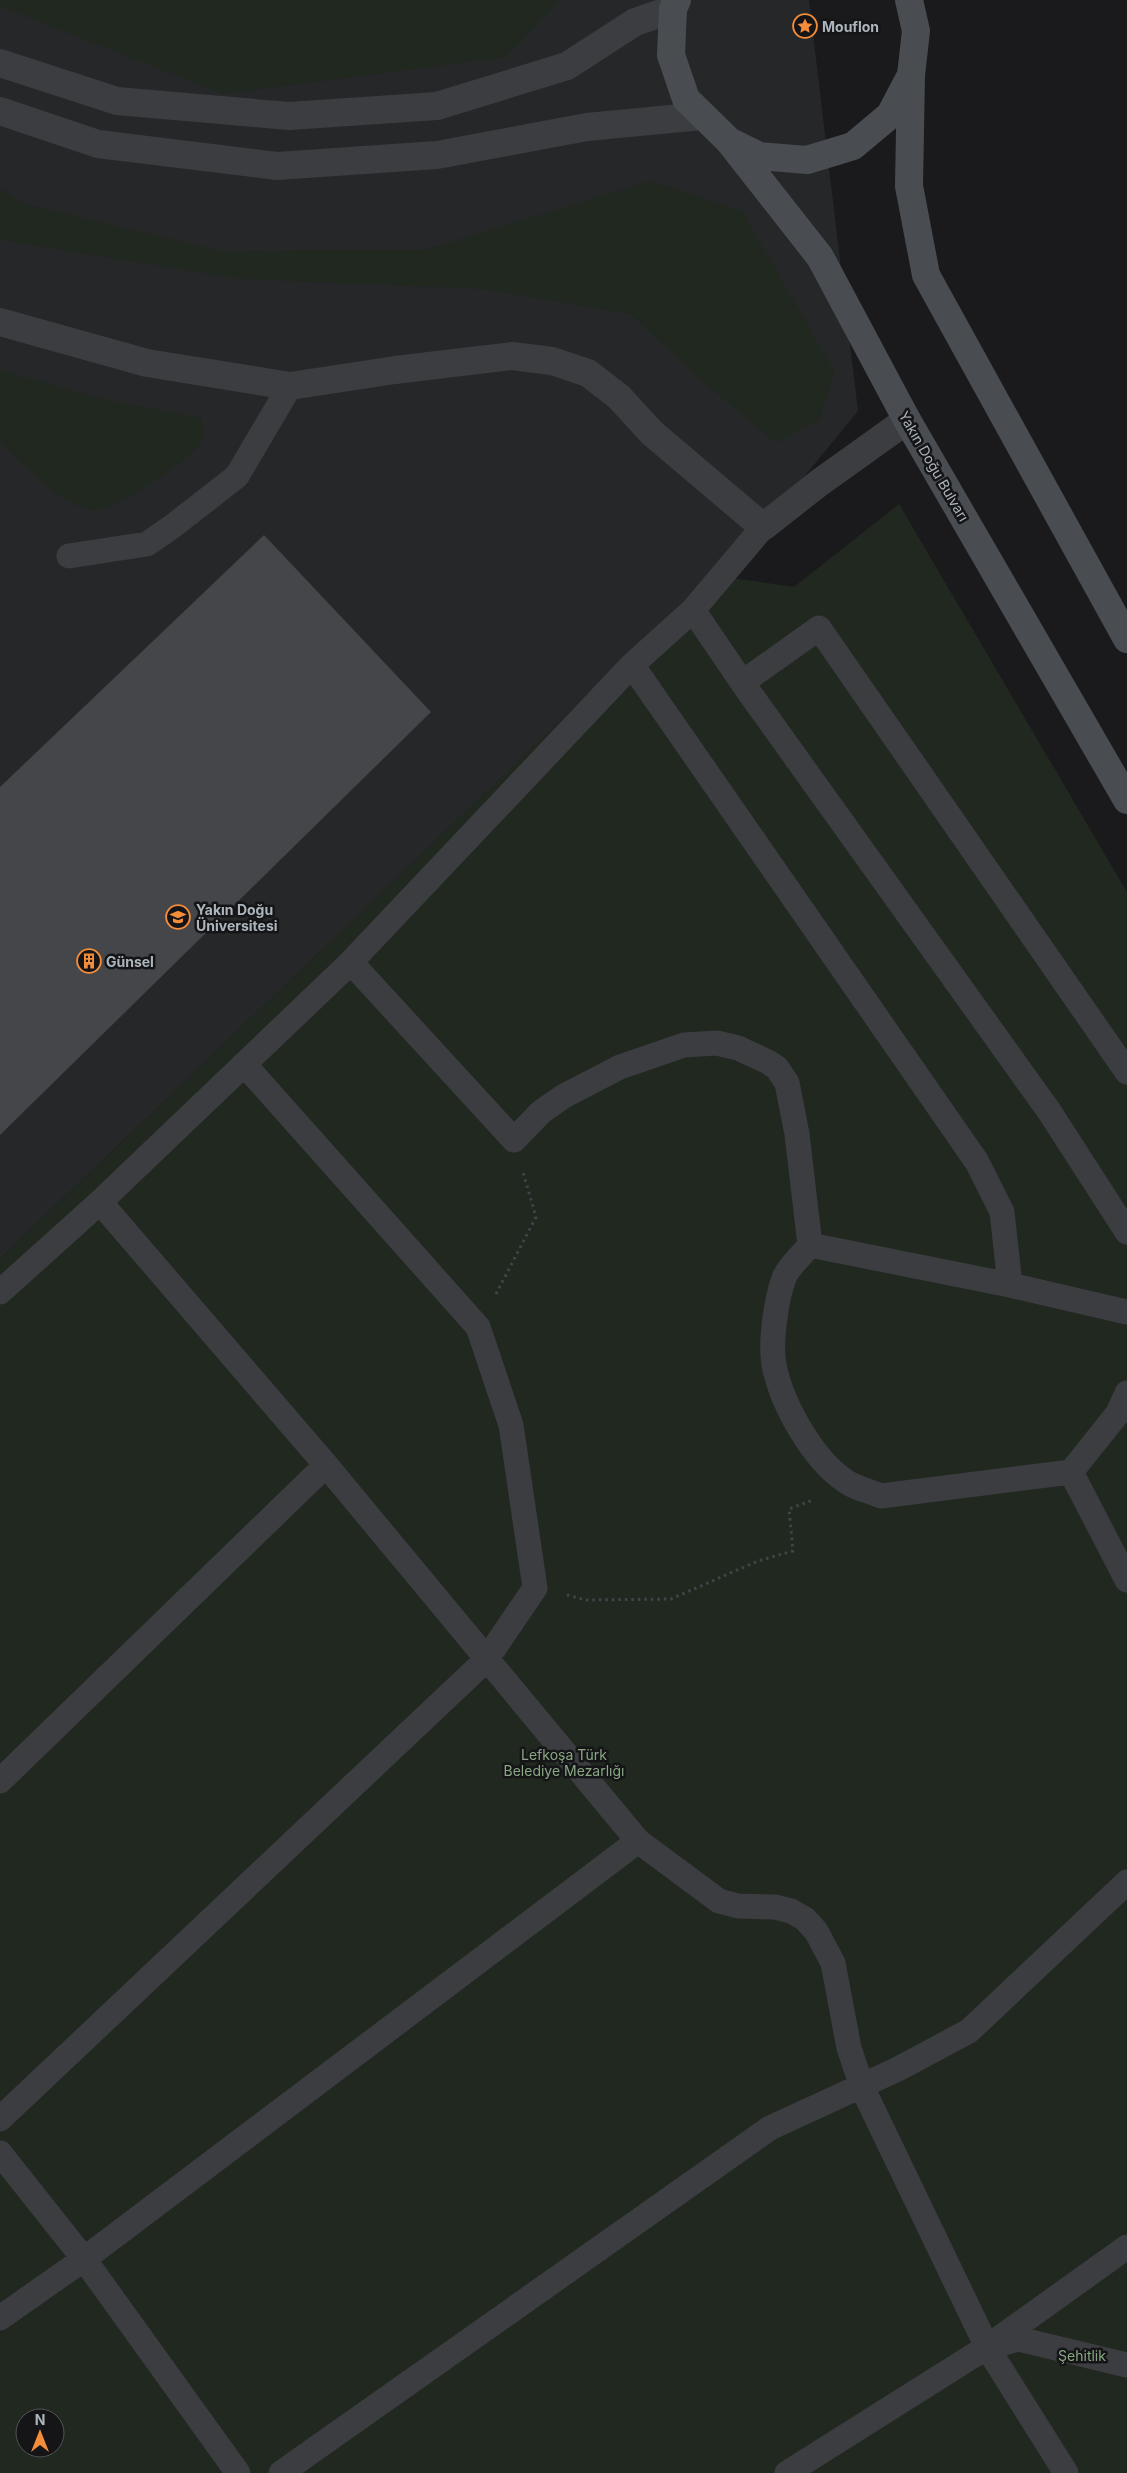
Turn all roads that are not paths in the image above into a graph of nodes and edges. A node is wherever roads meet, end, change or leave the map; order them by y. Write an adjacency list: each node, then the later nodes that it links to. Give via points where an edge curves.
1 (909, 0): 4 (main road, via 916,31)
2 (675, 4): 3 (street, via 635,22 566,66 437,106 289,116 117,101); 6 (main road, via 671,55 686,99)
3 (0, 63)
4 (911, 75): 7 (main road, via 890,115 853,146 807,160 759,156); 14 (main road, via 909,186 926,275)
5 (0, 111): 6 (street, via 98,144 277,166 437,156 587,127)
6 (702, 116): 7 (main road)
7 (729, 141): 10 (main road, Yakın Doğu Bulvarı, via 820,257)
8 (0, 322): 9 (street, via 147,363)
9 (290, 386): 11 (street, via 512,356 552,361 588,373 619,397 652,433); 12 (lane, via 237,476 173,526 147,544)
10 (907, 420): 11 (street, via 818,483); 17 (main road, Yakın Doğu Bulvarı)
11 (763, 527): 13 (lane)
12 (69, 556)
13 (693, 610): 15 (lane); 16 (lane)
14 (1127, 639)
15 (632, 665): 18 (lane); 24 (lane, via 977,1162 1002,1212)
16 (743, 682): 20 (lane, via 819,628); 22 (lane, via 1050,1111)
17 (1127, 800)
18 (348, 965): 19 (lane); 23 (lane, via 357,969 514,1140 541,1112 564,1096 620,1067 684,1045 717,1043 738,1048 768,1062 777,1068 787,1083 798,1134)
19 (244, 1064): 21 (lane); 31 (lane, via 478,1327 511,1425 535,1588)
20 (1127, 1072)
21 (100, 1202): 25 (lane); 28 (lane)
22 (1127, 1232)
23 (810, 1245): 24 (lane); 29 (lane, via 784,1276 776,1314 774,1364 782,1391 808,1441 826,1464 851,1484 880,1496)
24 (1010, 1285): 26 (lane)
25 (0, 1292)
26 (1127, 1312)
27 (1127, 1393): 29 (lane, via 1118,1413)
28 (326, 1465): 31 (lane); 32 (lane)
29 (1071, 1472): 30 (lane)
30 (1127, 1580)
31 (486, 1660): 33 (lane); 36 (lane)
32 (0, 1781)
33 (638, 1841): 35 (lane, via 719,1901 738,1906 775,1907 805,1919 822,1941 833,1963 849,2048); 39 (lane)
34 (1127, 1882): 35 (lane, via 969,2030)
35 (862, 2087): 41 (lane); 44 (lane, via 770,2128)
36 (0, 2119)
37 (0, 2153): 39 (lane)
38 (1127, 2247): 41 (lane)
39 (84, 2259): 40 (lane); 43 (lane)
40 (0, 2318)
41 (987, 2347): 42 (lane, via 1018,2339); 45 (lane); 46 (lane)
42 (1127, 2365)
43 (238, 2473)
44 (281, 2473)
45 (787, 2473)
46 (1066, 2473)

